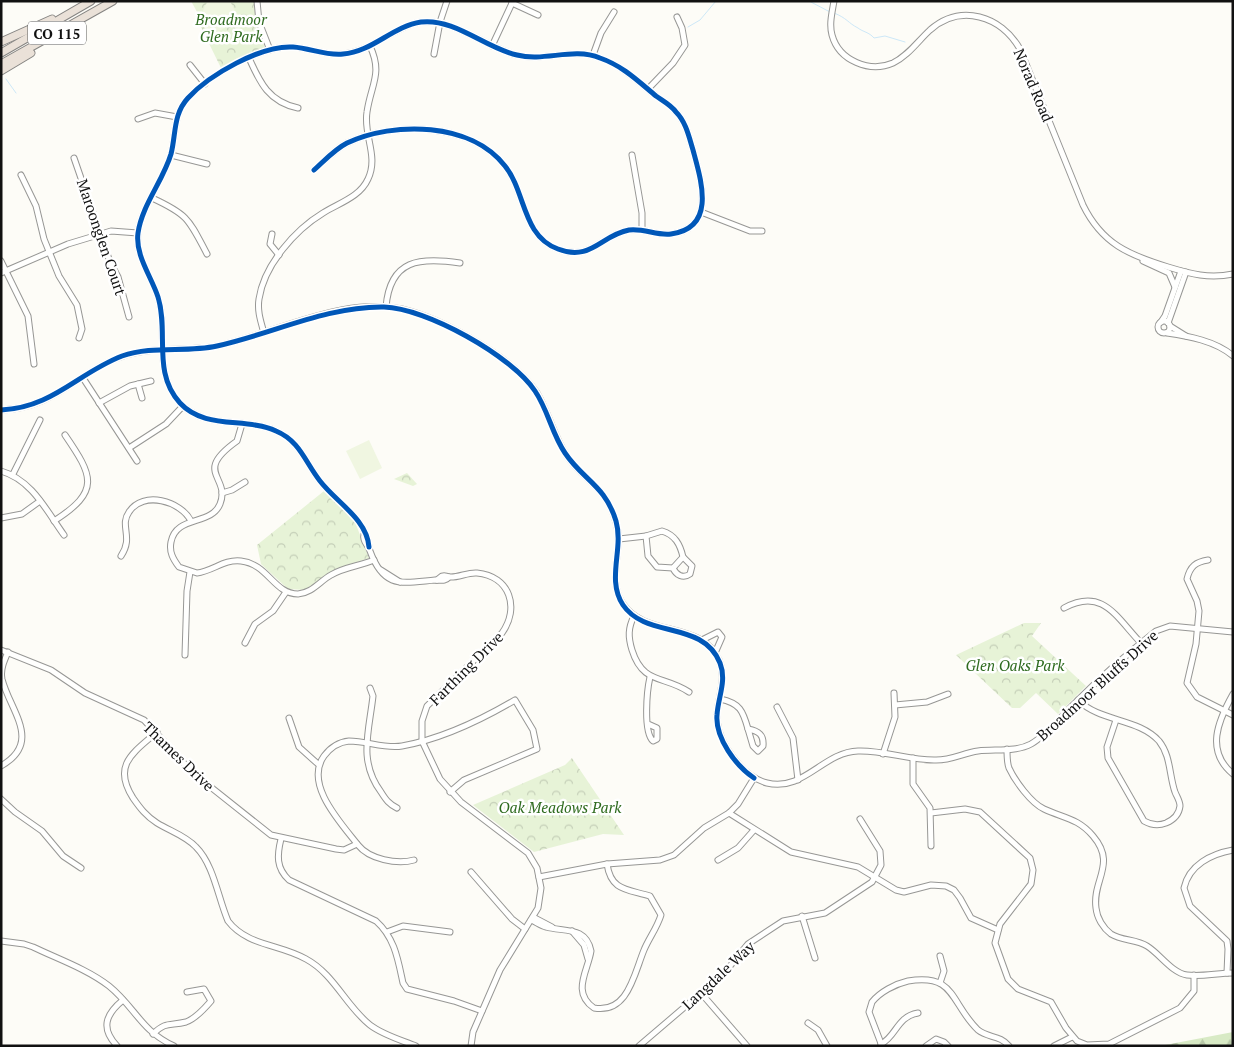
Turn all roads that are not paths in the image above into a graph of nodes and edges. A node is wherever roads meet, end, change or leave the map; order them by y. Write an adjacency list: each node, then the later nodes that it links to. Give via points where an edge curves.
1 (112, 1): 10 (highway, CO 115)
2 (257, 1): 15 (street, via 259,22)
3 (447, 1): 11 (street)
4 (834, 1): 45 (street, Norad Road, via 832,37 843,54 853,61 874,67 900,59 932,29 952,17 978,16 999,24 1020,49 1089,217 1109,240)
5 (90, 2): 12 (highway); 16 (highway, CO 115)
6 (513, 2): 8 (street); 14 (street)
7 (614, 12): 18 (street)
8 (538, 15)
9 (677, 17): 24 (street, via 685,45)
10 (78, 21): 20 (highway, CO 115); 22 (highway)
11 (440, 22): 13 (street, via 415,23); 14 (street); 17 (street)
12 (1, 42)
13 (370, 46): 15 (street, via 341,55 291,47); 28 (street, via 377,70 367,111)
14 (492, 46): 18 (street, via 506,53 533,58 576,53)
15 (270, 50): 19 (street)
16 (1, 53)
17 (434, 54)
18 (593, 55): 24 (street, via 624,69)
19 (249, 58): 23 (street); 25 (street, via 267,92 277,101)
20 (1, 64)
21 (190, 65): 23 (street)
22 (1, 71)
23 (205, 84): 26 (street, via 187,100)
24 (648, 89): 36 (street, via 674,108 683,121 702,184)
25 (298, 108)
26 (177, 117): 27 (street, via 155,114); 29 (street)
27 (138, 119)
28 (368, 136): 33 (street, via 343,145); 37 (street, via 402,130 436,131 463,137 486,148 512,175 536,233 558,249 587,251 621,232); 44 (street, via 372,162 365,184 353,197 311,221)
29 (170, 155): 32 (street); 35 (street)
30 (632, 155): 37 (street)
31 (74, 158): 40 (street, Maroonglen Court)
32 (207, 164)
33 (314, 170)
34 (21, 175): 42 (street, via 36,206)
35 (152, 198): 39 (street); 43 (street, via 187,217)
36 (701, 212): 37 (street, via 693,224 678,233); 38 (street, via 750,231)
37 (642, 230)
38 (762, 231)
39 (138, 233): 40 (street, via 117,230); 60 (street, Farthing Drive, via 139,249 160,307)
40 (100, 234): 42 (street); 53 (street, Maroonglen Court, via 118,277)
41 (272, 234): 44 (street, via 270,244)
42 (49, 251): 48 (street); 59 (street, via 59,276 78,305 82,329)
43 (207, 254)
44 (279, 255): 56 (street, via 259,297)
45 (1134, 256): 49 (street, Norad Road); 51 (street, via 1169,273)
46 (1, 261): 48 (street)
47 (460, 264): 52 (street, via 432,260 410,264 393,280)
48 (3, 271): 62 (street, via 28,316)
49 (1183, 271): 50 (street, Norad Road, via 1208,277); 51 (street); 55 (street)
50 (1233, 274)
51 (1175, 288): 54 (street)
52 (386, 307): 56 (street, via 335,312); 85 (street, via 410,311 452,327 525,379 541,400 564,452 603,494 615,520)
53 (129, 317)
54 (1160, 322): 55 (street); 57 (street, via 1159,331)
55 (1169, 324): 57 (street); 58 (street)
56 (264, 333): 60 (street, via 216,346)
57 (1167, 333): 58 (street)
58 (1186, 336): 61 (street, via 1222,348)
59 (79, 338)
60 (162, 350): 63 (street, via 124,355); 68 (street, Farthing Drive, via 166,380)
61 (1233, 356)
62 (34, 364)
63 (83, 378): 67 (street); 69 (street, via 42,402)
64 (151, 380): 65 (street)
65 (138, 384): 66 (street); 67 (street)
66 (142, 398)
67 (100, 403): 73 (street)
68 (183, 406): 71 (street, Farthing Drive, via 204,419); 73 (street, via 166,424)
69 (1, 410)
70 (40, 420): 76 (street)
71 (242, 424): 78 (street, via 237,441 223,450 217,460 215,472); 88 (street, Farthing Drive, via 264,427 290,439 304,454 320,481 356,518)
72 (65, 435): 81 (street, via 86,469 87,488 78,504)
73 (129, 448): 74 (street)
74 (138, 461)
75 (1, 471): 76 (street)
76 (13, 474): 79 (street, via 25,482)
77 (245, 482): 78 (street)
78 (222, 493): 82 (street, via 213,514)
79 (40, 501): 80 (street, via 22,514); 81 (street)
80 (1, 518)
81 (54, 521): 83 (street)
82 (191, 521): 86 (street, via 184,510 169,502 150,501 134,506 126,518 128,543); 91 (street, via 177,529 171,544 175,562)
83 (64, 535)
84 (646, 536): 85 (street); 87 (street, via 662,531 670,533 681,548); 90 (street, via 651,563 665,570)
85 (619, 539): 94 (street, via 615,586 621,602)
86 (121, 556)
87 (683, 557): 90 (street); 90 (street, via 692,566 690,574 677,575)
88 (374, 560): 92 (street, via 336,572 306,592); 121 (street, Farthing Drive, via 386,578 396,583 444,581 472,572 492,577 507,592 511,619 502,633 427,706 422,722)
89 (1208, 560): 95 (street, via 1192,566 1187,579 1197,601)
90 (673, 568)
91 (190, 572): 92 (street, via 203,572 228,562 249,562 263,569); 103 (street)
92 (286, 592): 98 (street, via 278,606 255,624)
93 (1064, 608): 99 (street, via 1077,600 1099,601)
94 (634, 616): 97 (street); 104 (street, via 629,639 638,665)
95 (1198, 628): 96 (street, Broadmoor Bluffs Drive); 99 (street, Broadmoor Bluffs Drive, via 1163,628); 114 (street, via 1187,683 1197,697)
96 (1233, 632)
97 (702, 640): 102 (street); 102 (street, via 718,632 722,637)
98 (245, 643)
99 (1141, 643): 111 (street, Broadmoor Bluffs Drive)
100 (1, 650): 101 (street, Thames Drive)
101 (8, 652): 120 (street, Thames Drive, via 51,670 85,693 144,720); 127 (street, via 2,667 2,679 21,725 22,736 17,753)
102 (715, 653): 110 (street, via 722,671)
103 (185, 655)
104 (650, 677): 106 (street); 118 (street)
105 (370, 688): 122 (street, via 373,696)
106 (689, 692)
107 (894, 693): 112 (street)
108 (948, 694): 112 (street, via 927,702)
109 (1233, 694): 114 (street)
110 (720, 699): 119 (street, via 742,708); 129 (street, via 719,730 739,766)
111 (1078, 700): 117 (street, via 1092,712); 123 (street, Broadmoor Bluffs Drive, via 1030,744)
112 (895, 705): 124 (street, via 895,717)
113 (777, 707): 130 (street, via 793,738)
114 (1224, 710): 115 (street); 128 (street, via 1218,723 1216,744 1220,761)
115 (1233, 715)
116 (289, 718): 126 (street, via 299,747)
117 (1116, 720): 117 (street, via 1146,731 1163,748 1180,805 1172,820 1158,825 1144,821 1110,765 1108,747)
118 (648, 724)
119 (748, 729)
120 (156, 732): 138 (street, Thames Drive, via 192,773 271,835); 174 (street, via 131,755 124,772 125,781 148,817 187,840 202,855 234,929 314,964 370,1025)
121 (422, 741): 122 (street, via 400,747); 131 (street, Farthing Drive, via 433,767); 131 (street, via 449,733 514,700 526,717 537,749 464,780)
122 (368, 743): 126 (street, via 350,741 335,745); 133 (street, via 366,758 370,776 389,805)
123 (1007, 749): 125 (street, Broadmoor Bluffs Drive, via 977,751 942,760); 159 (street, via 1009,767 1034,801 1042,808 1082,825 1101,846 1103,870 1096,906 1104,927 1120,938 1145,945 1178,972)
124 (884, 754): 125 (street, Broadmoor Bluffs Drive); 130 (street, Broadmoor Bluffs Drive, via 846,752)
125 (914, 758): 135 (street, via 913,784 926,800)
126 (318, 764): 139 (street, via 317,784)
127 (1, 766)
128 (1233, 774)
129 (754, 778): 130 (street, Broadmoor Bluffs Drive, via 775,784); 134 (street, via 738,804)
130 (798, 780)
131 (450, 792): 147 (street, Farthing Drive, via 528,853)
132 (1, 799): 145 (street, via 42,831 63,856)
133 (397, 808)
134 (728, 813): 137 (street); 144 (street, via 667,858)
135 (931, 813): 140 (street); 152 (street, via 965,808 980,812 1030,858 1033,870 1031,884)
136 (860, 819): 148 (street, via 880,851 881,865)
137 (754, 830): 143 (street, via 738,848); 148 (street, via 792,852 849,864)
138 (281, 839): 139 (street, Thames Drive, via 344,850); 153 (street, via 278,859 289,880 376,921)
139 (357, 844): 142 (street, via 373,856 405,863)
140 (931, 846)
141 (1233, 850): 158 (street, via 1200,863 1191,872 1184,888 1190,906 1227,941)
142 (414, 860)
143 (718, 860)
144 (607, 864): 147 (street); 150 (street, via 616,886 650,896 661,915 627,994 616,1005 594,1008 584,997 581,983 591,951 588,941 581,934 548,928)
145 (81, 868)
146 (471, 872): 151 (street, via 512,919)
147 (539, 877): 150 (street, Farthing Drive, via 540,898)
148 (875, 877): 149 (street, Langdale Way, via 867,887 832,910); 152 (street, via 904,892 931,885 946,886 954,890 970,918)
149 (802, 916): 157 (street); 162 (street, Langdale Way, via 783,921 748,944)
150 (532, 919): 151 (street, Farthing Drive)
151 (526, 929): 164 (street, Farthing Drive, via 500,970)
152 (998, 930): 168 (street, via 995,943 1008,979 1018,989 1052,1002)
153 (387, 932): 154 (street, via 403,926); 164 (street, via 407,989)
154 (450, 932)
155 (1, 941): 163 (street, via 33,947 102,981)
156 (940, 956): 160 (street, via 944,971)
157 (815, 958)
158 (1230, 973): 159 (street)
159 (1194, 975): 171 (street, via 1194,991 1180,1008 1109,1044)
160 (940, 982): 170 (street, via 925,978 903,982 876,997 869,1012); 182 (street, via 979,1030 999,1038)
161 (187, 992): 167 (street, via 204,989 211,1001 192,1018 165,1024)
162 (701, 993): 169 (street); 176 (street, Langdale Way)
163 (123, 1000): 167 (street); 172 (street, via 107,1019 108,1034)
164 (482, 1011): 175 (street, Farthing Drive)
165 (918, 1014): 170 (street, via 900,1022)
166 (808, 1023): 179 (street, via 818,1030)
167 (153, 1034): 173 (street)
168 (1072, 1037): 171 (street); 183 (street)
169 (742, 1038): 177 (street); 178 (street)
170 (881, 1045)
171 (1087, 1045)
172 (117, 1046)
173 (174, 1046)
174 (416, 1046)
175 (471, 1046)
176 (639, 1046)
177 (738, 1046)
178 (747, 1046)
179 (827, 1046)
180 (926, 1046): 181 (street, via 936,1039)
181 (948, 1046)
182 (1008, 1046)
183 (1054, 1046)

